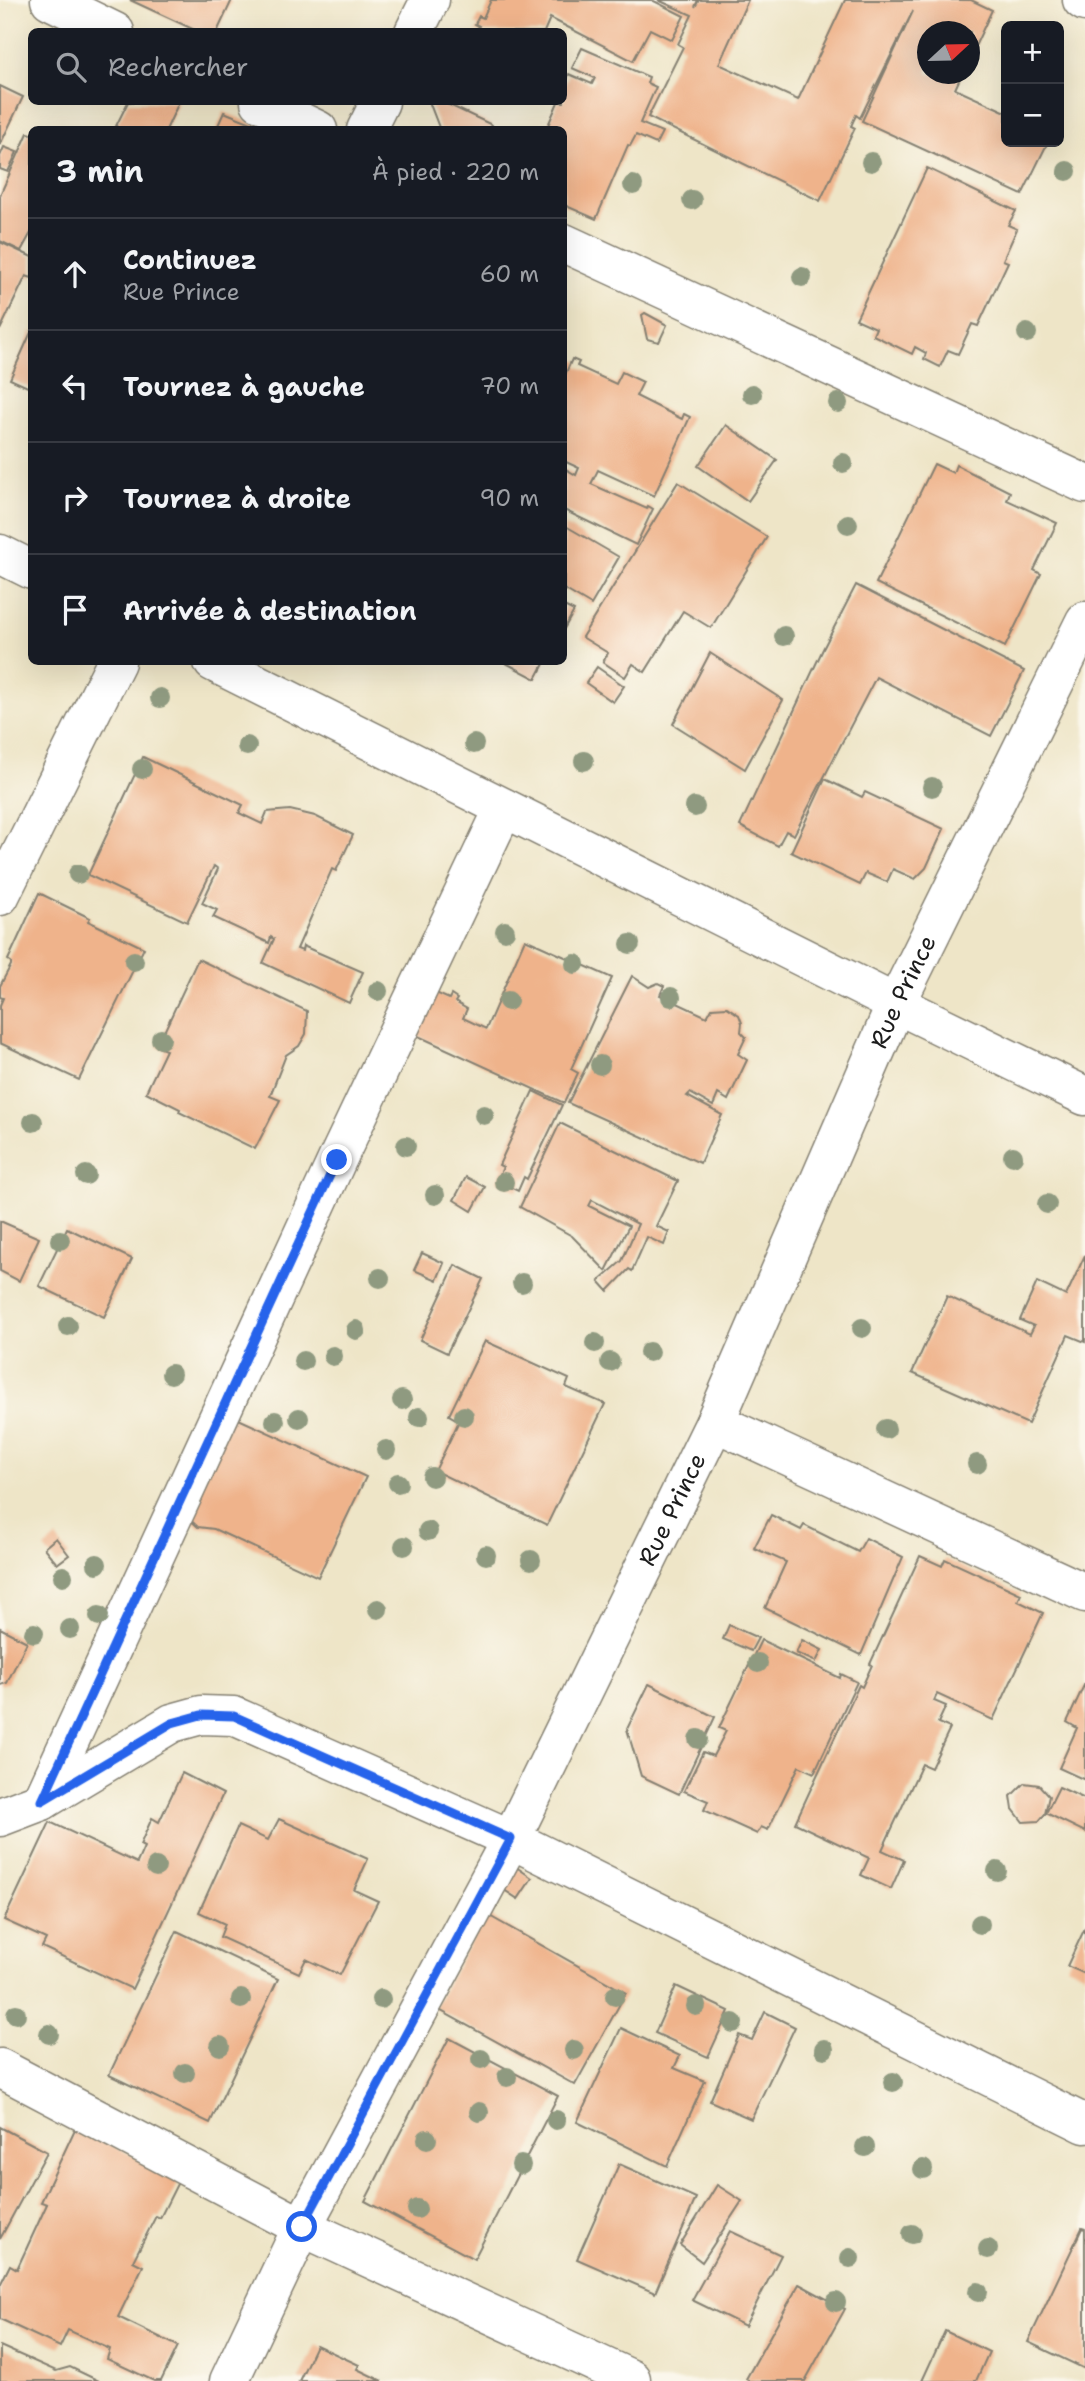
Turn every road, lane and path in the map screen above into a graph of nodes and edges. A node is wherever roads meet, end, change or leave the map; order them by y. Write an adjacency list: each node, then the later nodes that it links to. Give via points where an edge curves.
1 (50, 0): 3 (street)
2 (430, 0): 4 (street)
3 (107, 28)
4 (416, 28)
5 (266, 105): 7 (street)
6 (378, 105): 8 (street)
7 (310, 126)
8 (368, 126)
9 (567, 244): 10 (street)
10 (1085, 484)
11 (0, 554): 12 (street)
12 (28, 568)
13 (1085, 621): 18 (street, Rue Prince)
14 (115, 665): 17 (street)
15 (218, 665): 16 (street)
16 (504, 808): 18 (street); 22 (street)
17 (0, 896)
18 (896, 1004): 19 (street); 20 (street, Rue Prince)
19 (1085, 1096)
20 (715, 1422): 21 (street); 24 (street, Rue Prince)
21 (1085, 1593)
22 (42, 1801): 23 (street); 24 (street, via 172,1723 201,1715 234,1716)
23 (0, 1817)
24 (511, 1839): 26 (street); 27 (street, Rue Prince)
25 (0, 2068): 27 (street)
26 (1085, 2124)
27 (302, 2227): 28 (street); 29 (street, Rue Prince)
28 (632, 2380)
29 (229, 2381)

